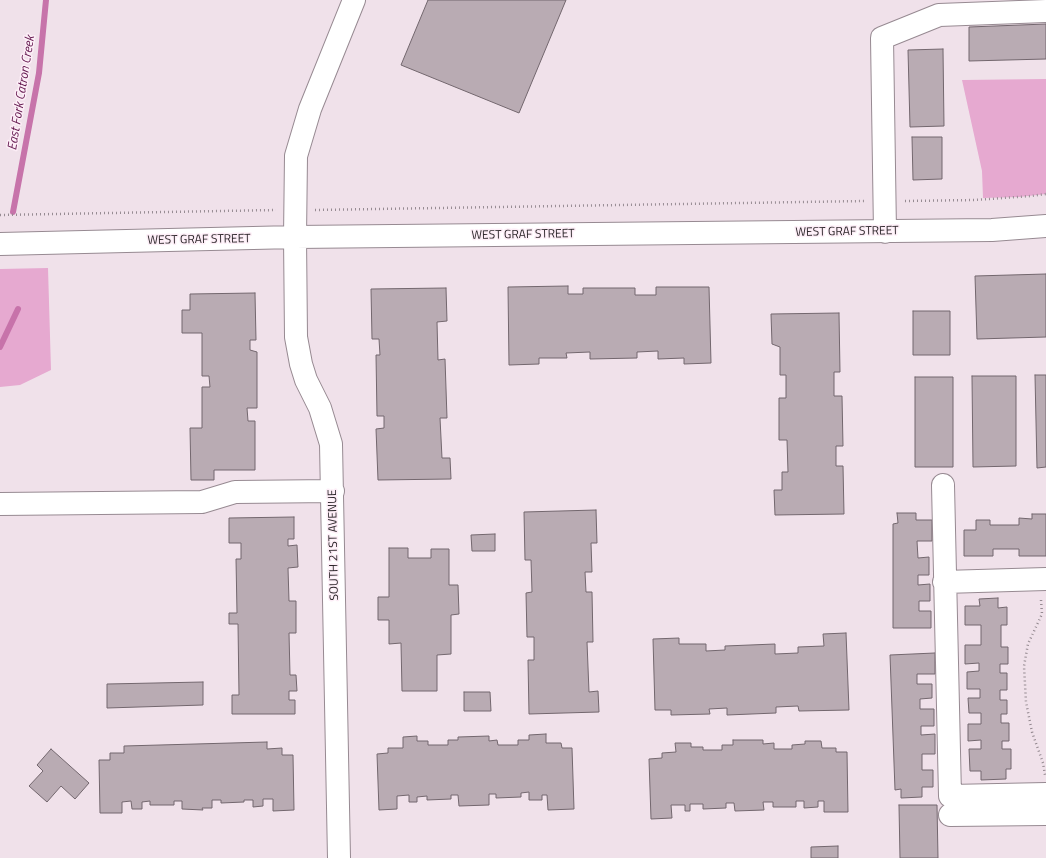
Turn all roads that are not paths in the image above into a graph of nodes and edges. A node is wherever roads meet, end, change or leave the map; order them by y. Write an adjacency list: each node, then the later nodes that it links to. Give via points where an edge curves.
1 (354, 0): 6 (street, SOUTH 21ST AVENUE, via 310,109 296,156)
2 (938, 7): 3 (street); 5 (street, via 882,38)
3 (1046, 11)
4 (1046, 226): 5 (street, WEST GRAF STREET)
5 (885, 232): 6 (street, WEST GRAF STREET)
6 (295, 237): 7 (street, WEST GRAF STREET); 9 (street, SOUTH 21ST AVENUE, via 296,337 306,380 320,408 331,444)
7 (0, 244)
8 (943, 485): 12 (street)
9 (333, 491): 10 (street, via 235,492 202,502); 15 (street, SOUTH 21ST AVENUE)
10 (0, 504)
11 (1043, 579): 12 (street)
12 (944, 582): 13 (street, via 950,796)
13 (1046, 801): 14 (street)
14 (950, 815)
15 (339, 858)

